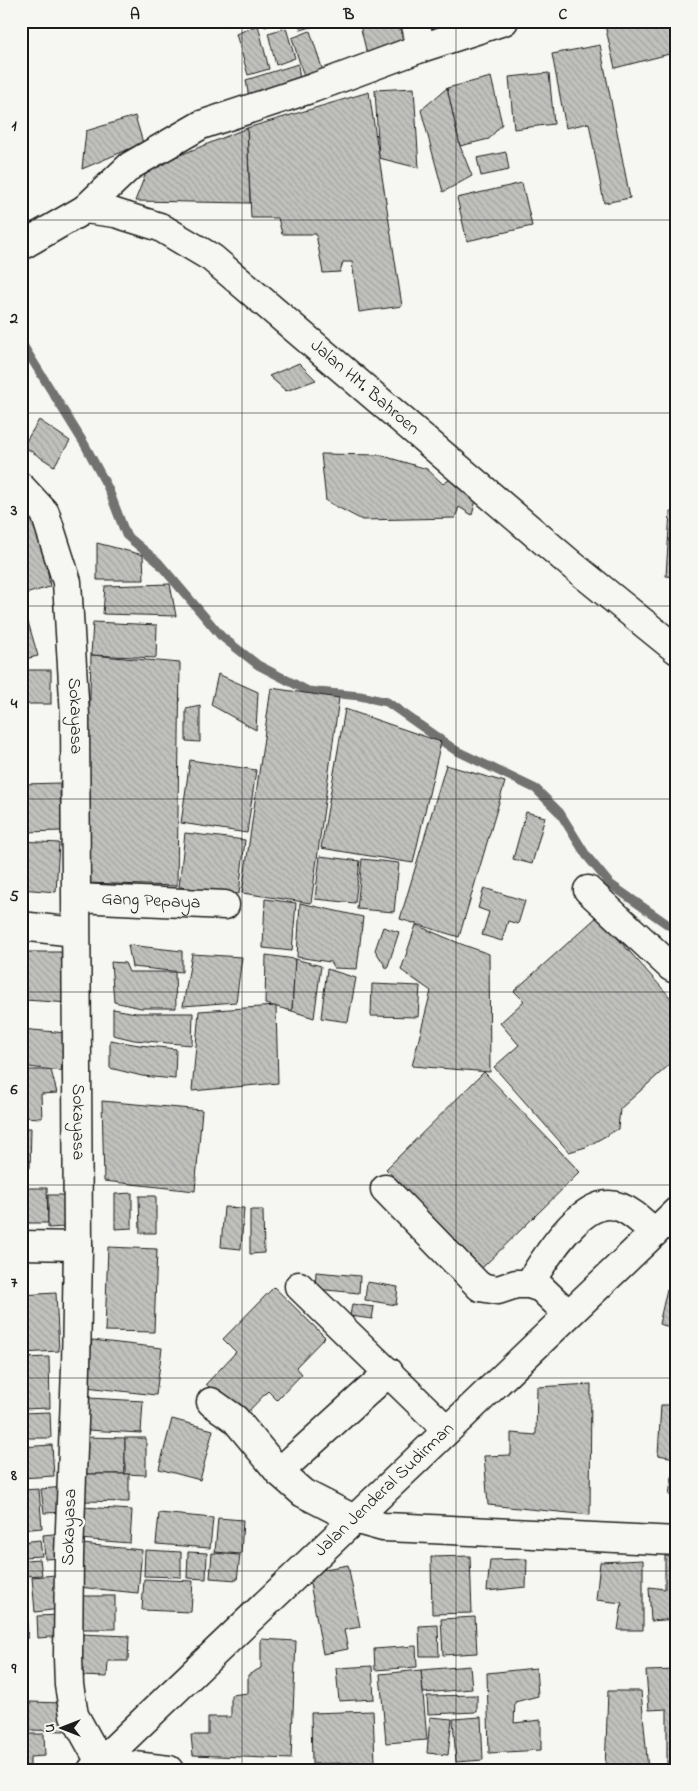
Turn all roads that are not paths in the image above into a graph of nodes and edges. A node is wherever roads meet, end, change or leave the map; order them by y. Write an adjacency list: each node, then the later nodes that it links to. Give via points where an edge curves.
1 (415, 21): 3 (street)
2 (504, 21): 3 (street)
3 (421, 48): 4 (street, via 201,125 130,166)
4 (84, 209): 5 (street); 7 (street, Jalan HM. Bahroen, via 116,214 160,227 212,258 572,565)
5 (23, 245)
6 (21, 488): 9 (street, Sokayasa, via 46,513 67,582 75,716)
7 (677, 650)
8 (588, 890): 13 (street)
9 (77, 898): 10 (street, Gang Pepaya); 12 (street, Sokayasa)
10 (225, 905)
11 (21, 926): 12 (street)
12 (75, 932): 18 (street, Sokayasa)
13 (677, 970)
14 (385, 1189): 19 (street, via 480,1287 498,1290)
15 (677, 1211): 16 (street, Jalan Jenderal Sudirman)
16 (654, 1232): 19 (street, via 634,1214 611,1205 597,1207 578,1220); 21 (street, Jalan Jenderal Sudirman)
17 (21, 1245): 18 (street)
18 (78, 1246): 28 (street, Sokayasa, via 69,1555 69,1685 74,1714)
19 (529, 1284): 21 (street, via 541,1288)
20 (299, 1286): 22 (street)
21 (568, 1314): 24 (street, Jalan Jenderal Sudirman)
22 (389, 1372): 24 (street); 25 (street)
23 (210, 1402): 25 (street, via 235,1419)
24 (446, 1430): 26 (street, Jalan Jenderal Sudirman)
25 (279, 1472): 26 (street, via 303,1493)
26 (354, 1519): 27 (street, via 383,1527); 28 (street, Jalan Jenderal Sudirman)
27 (677, 1540)
28 (96, 1766): 29 (street)
29 (169, 1770)

